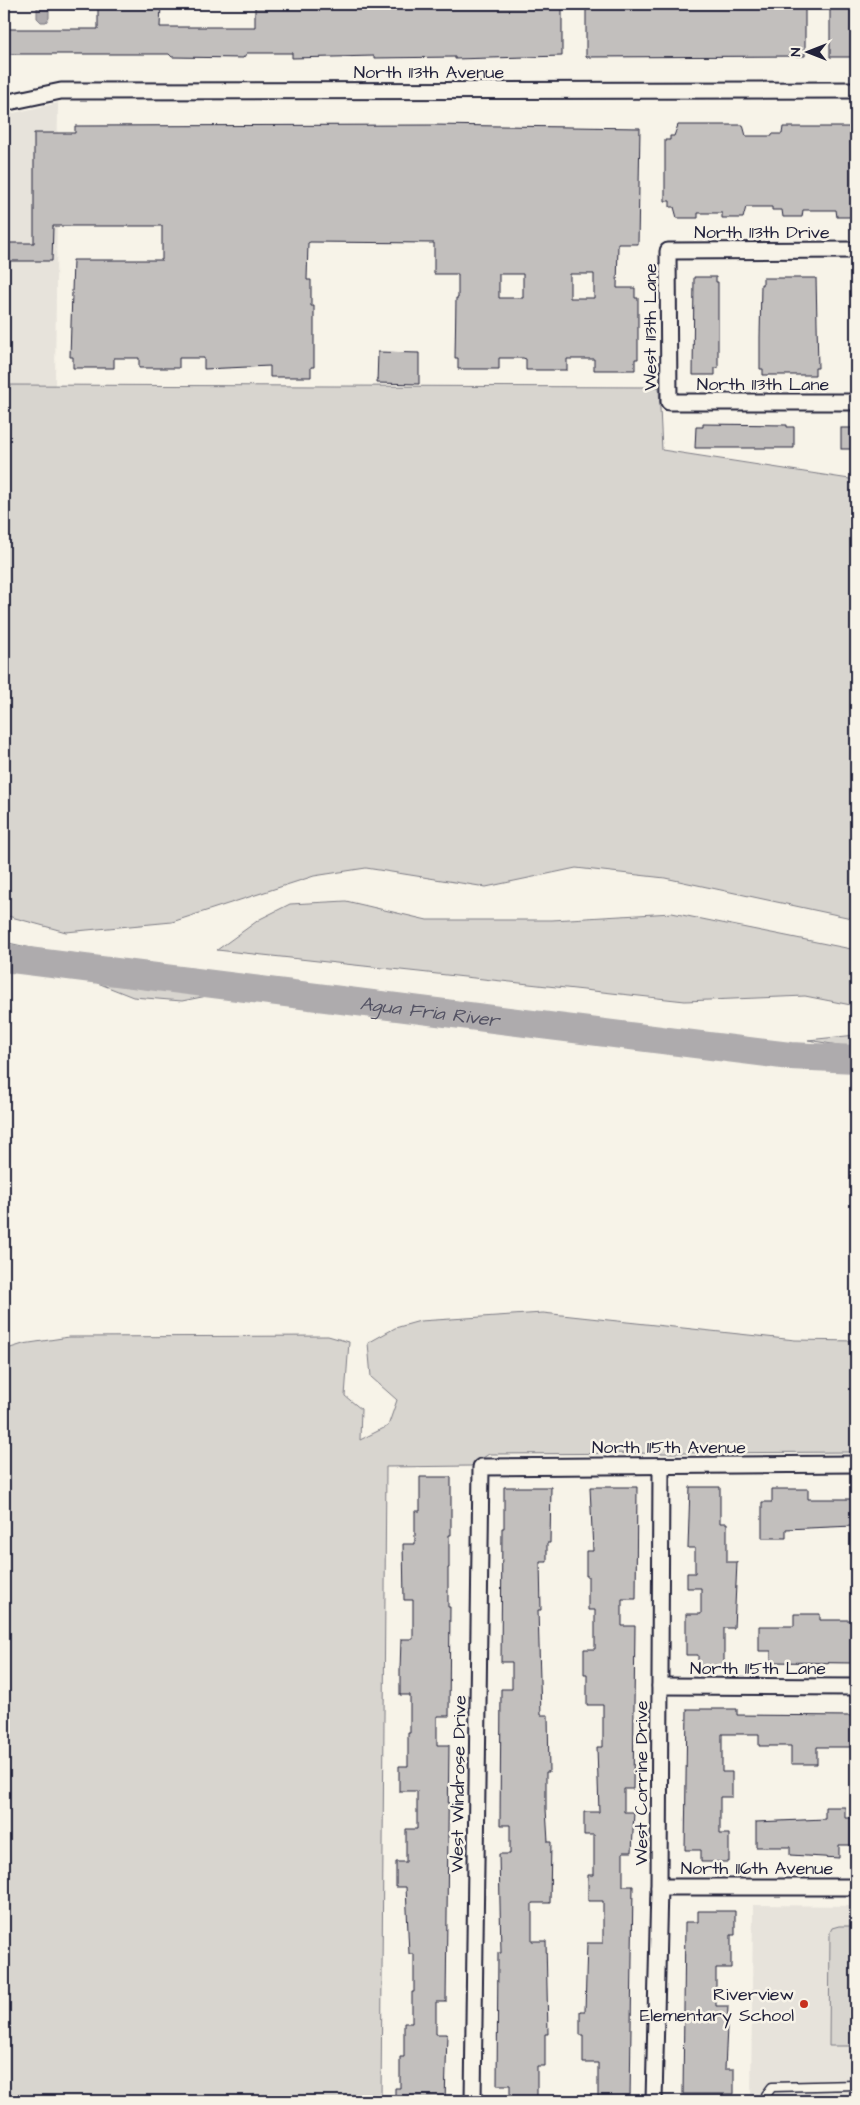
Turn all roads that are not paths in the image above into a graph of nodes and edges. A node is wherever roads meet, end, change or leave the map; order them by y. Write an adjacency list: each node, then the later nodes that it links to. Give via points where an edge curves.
1 (856, 90): 2 (street, North 113th Avenue, via 61,91)
2 (4, 103)
3 (856, 250): 4 (street, North 113th Drive)
4 (668, 251): 5 (street, West 113th Lane)
5 (669, 402): 6 (street, North 113th Lane)
6 (856, 402)
7 (856, 1464): 8 (street, North 115th Avenue)
8 (662, 1466): 9 (street, North 115th Avenue); 10 (street, West Corrine Drive)
9 (481, 1467): 15 (street, West Windrose Drive)
10 (660, 1686): 11 (street, North 115th Lane); 12 (street, West Corrine Drive)
11 (856, 1687)
12 (659, 1887): 13 (street, North 116th Avenue); 16 (street, West Corrine Drive)
13 (856, 1887)
14 (856, 2085): 17 (lane, via 772,2087)
15 (473, 2101)
16 (654, 2101)
17 (766, 2101)

